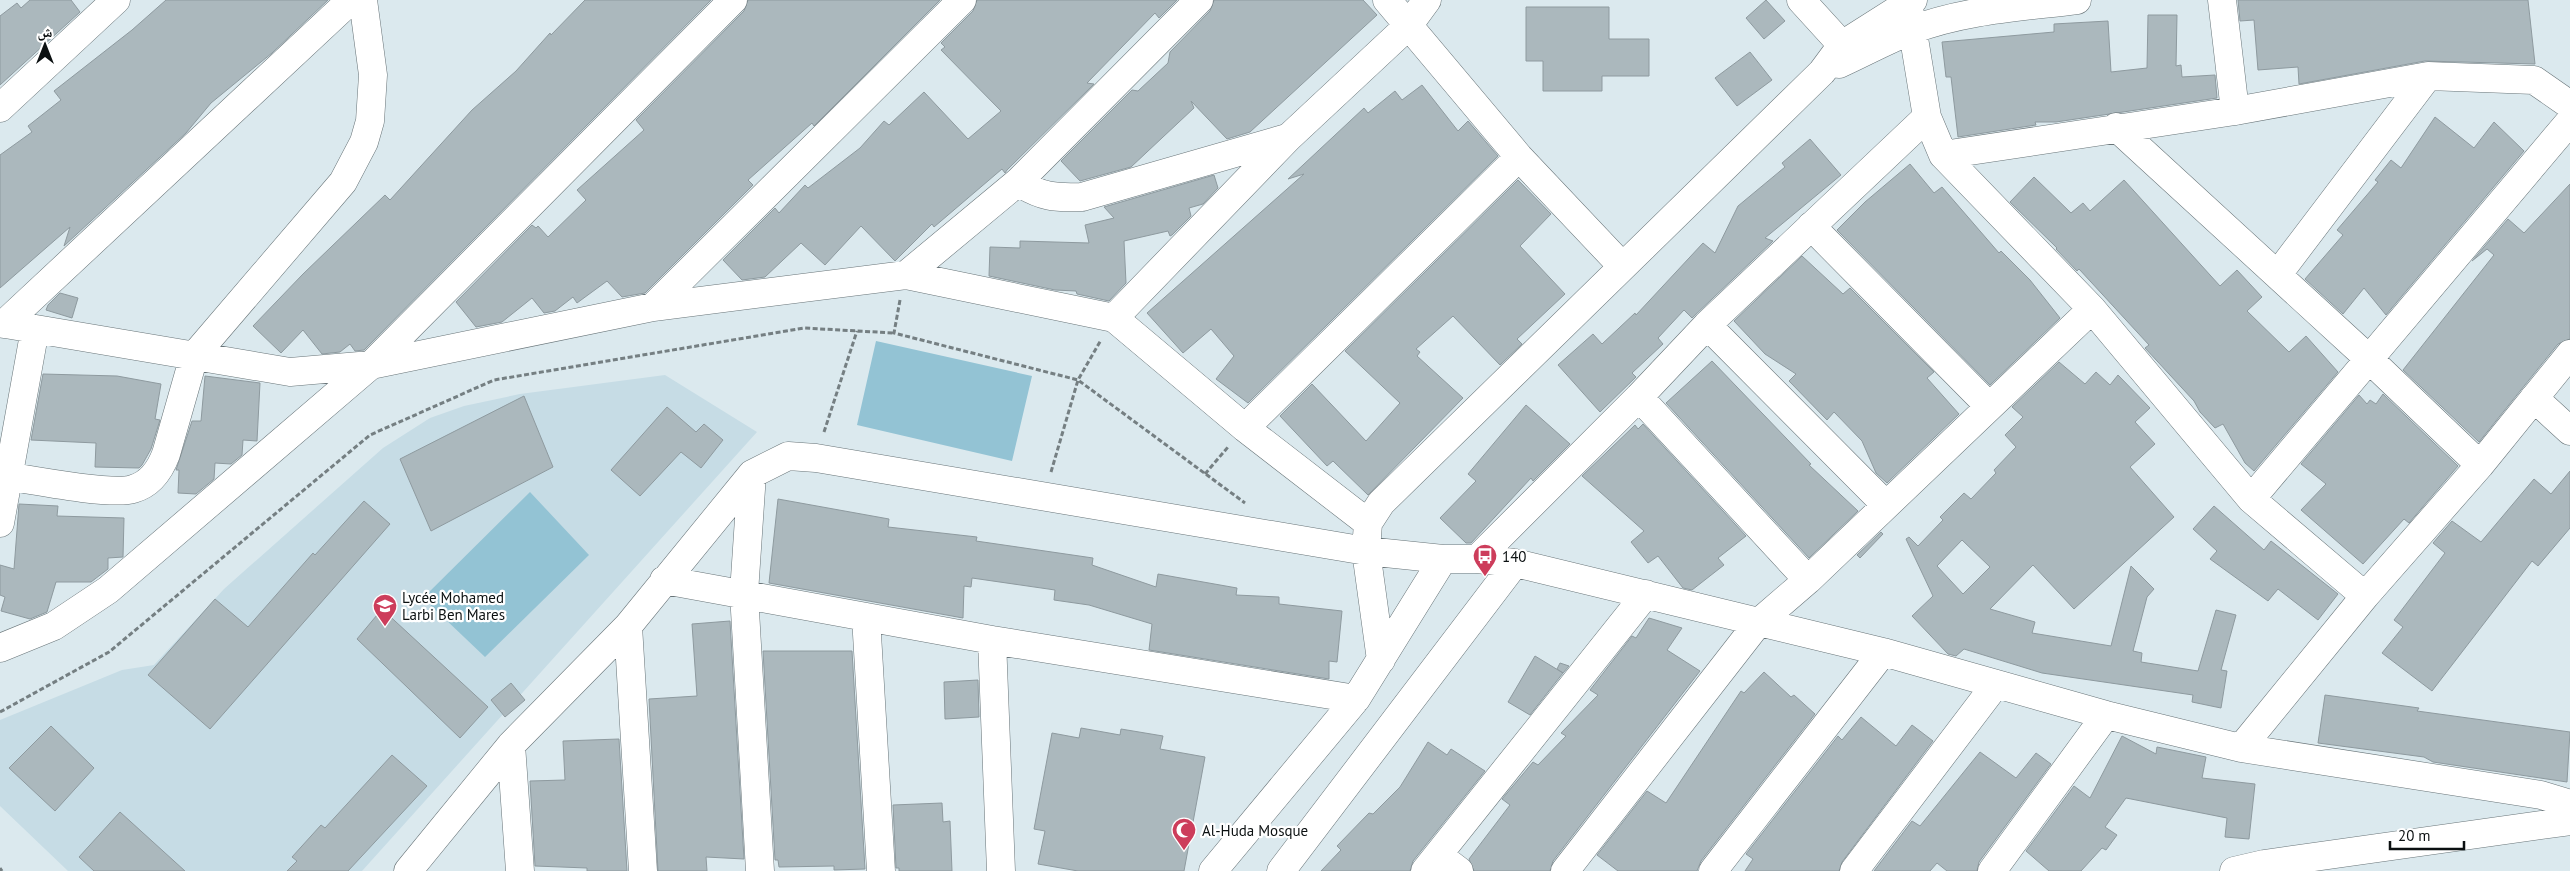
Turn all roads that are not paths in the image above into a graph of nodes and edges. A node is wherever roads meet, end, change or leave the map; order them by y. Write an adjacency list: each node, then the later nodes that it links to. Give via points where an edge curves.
1 (116, 0): 19 (street)
2 (352, 0): 35 (street)
3 (363, 0): 39 (street, via 373,98 364,142 355,163 329,200)
4 (733, 0): 41 (street)
5 (962, 0): 32 (street)
6 (1200, 0): 27 (street)
7 (1387, 0): 13 (street)
8 (1427, 0): 13 (street)
9 (1801, 0): 15 (street)
10 (2078, 0): 14 (street, via 1984,11)
11 (2222, 0): 20 (street)
12 (1910, 1): 14 (street); 15 (street)
13 (1408, 26): 24 (street); 26 (street)
14 (1912, 30): 16 (street); 21 (street)
15 (1842, 45): 16 (street)
16 (1822, 72): 29 (street)
17 (2428, 76): 18 (street, via 2534,80); 20 (street); 30 (street)
18 (2570, 104)
19 (0, 108)
20 (2235, 111): 23 (street)
21 (1927, 117): 25 (street); 28 (street)
22 (2570, 121): 40 (street)
23 (2116, 127): 25 (street); 30 (street)
24 (1288, 138): 27 (street, via 1082,197 1058,198 1037,194); 34 (street)
25 (1943, 154): 33 (street)
26 (1519, 157): 29 (street); 45 (street)
27 (1018, 182): 31 (street)
28 (1811, 226): 36 (street); 44 (street)
29 (1622, 266): 52 (street, via 1381,503)
30 (2278, 274): 40 (street)
31 (906, 275): 32 (street); 34 (street)
32 (653, 307): 41 (street)
33 (2092, 309): 44 (street); 50 (street)
34 (1114, 318): 45 (street)
35 (2, 324): 37 (street)
36 (1707, 326): 42 (street); 51 (street)
37 (35, 329): 39 (street); 49 (street)
38 (2570, 354): 43 (street)
39 (194, 356): 41 (street, via 290,372); 49 (street, via 162,466 145,484 121,492)
40 (2369, 359): 47 (street); 50 (street)
41 (371, 366): 67 (street, via 108,590 54,626)
42 (1639, 397): 56 (street); 59 (street)
43 (2534, 398): 46 (street); 47 (street)
44 (1989, 406): 51 (street)
45 (1245, 428): 52 (street)
46 (2570, 431)
47 (2480, 465): 62 (street)
48 (752, 474): 54 (street, via 788,456 816,458); 58 (street); 60 (street)
49 (4, 475): 53 (street)
50 (2251, 499): 62 (street)
51 (1886, 505): 59 (street)
52 (1368, 522): 54 (street)
53 (0, 523)
54 (1366, 551): 55 (street); 69 (street)
55 (1443, 559): 56 (street); 69 (street)
56 (1477, 559): 57 (street)
57 (1515, 563): 61 (street); 86 (street)
58 (664, 580): 60 (street); 65 (street)
59 (1808, 580): 64 (street)
60 (744, 593): 63 (street); 82 (street)
61 (1646, 594): 64 (street); 77 (street)
62 (2365, 596): 74 (street)
63 (866, 617): 66 (street); 83 (street)
64 (1758, 623): 68 (street); 88 (street)
65 (628, 626): 73 (street); 81 (street)
66 (992, 640): 71 (street); 84 (street)
67 (0, 648)
68 (1883, 652): 70 (street); 89 (street)
69 (1381, 660): 71 (street)
70 (1996, 684): 72 (street); 90 (street)
71 (1356, 699): 85 (street)
72 (2106, 715): 74 (street); 91 (street)
73 (511, 745): 79 (street); 80 (street)
74 (2242, 748): 75 (street, via 2541,795)
75 (2570, 804)
76 (2570, 821): 78 (street)
77 (1432, 863): 87 (street)
78 (2265, 868): 92 (street)
79 (408, 871)
80 (520, 871)
81 (644, 871)
82 (760, 871)
83 (881, 871)
84 (1001, 871)
85 (1213, 871)
86 (1280, 871)
87 (1459, 871)
88 (1565, 871)
89 (1713, 871)
90 (1854, 871)
91 (1992, 871)
92 (2234, 871)

